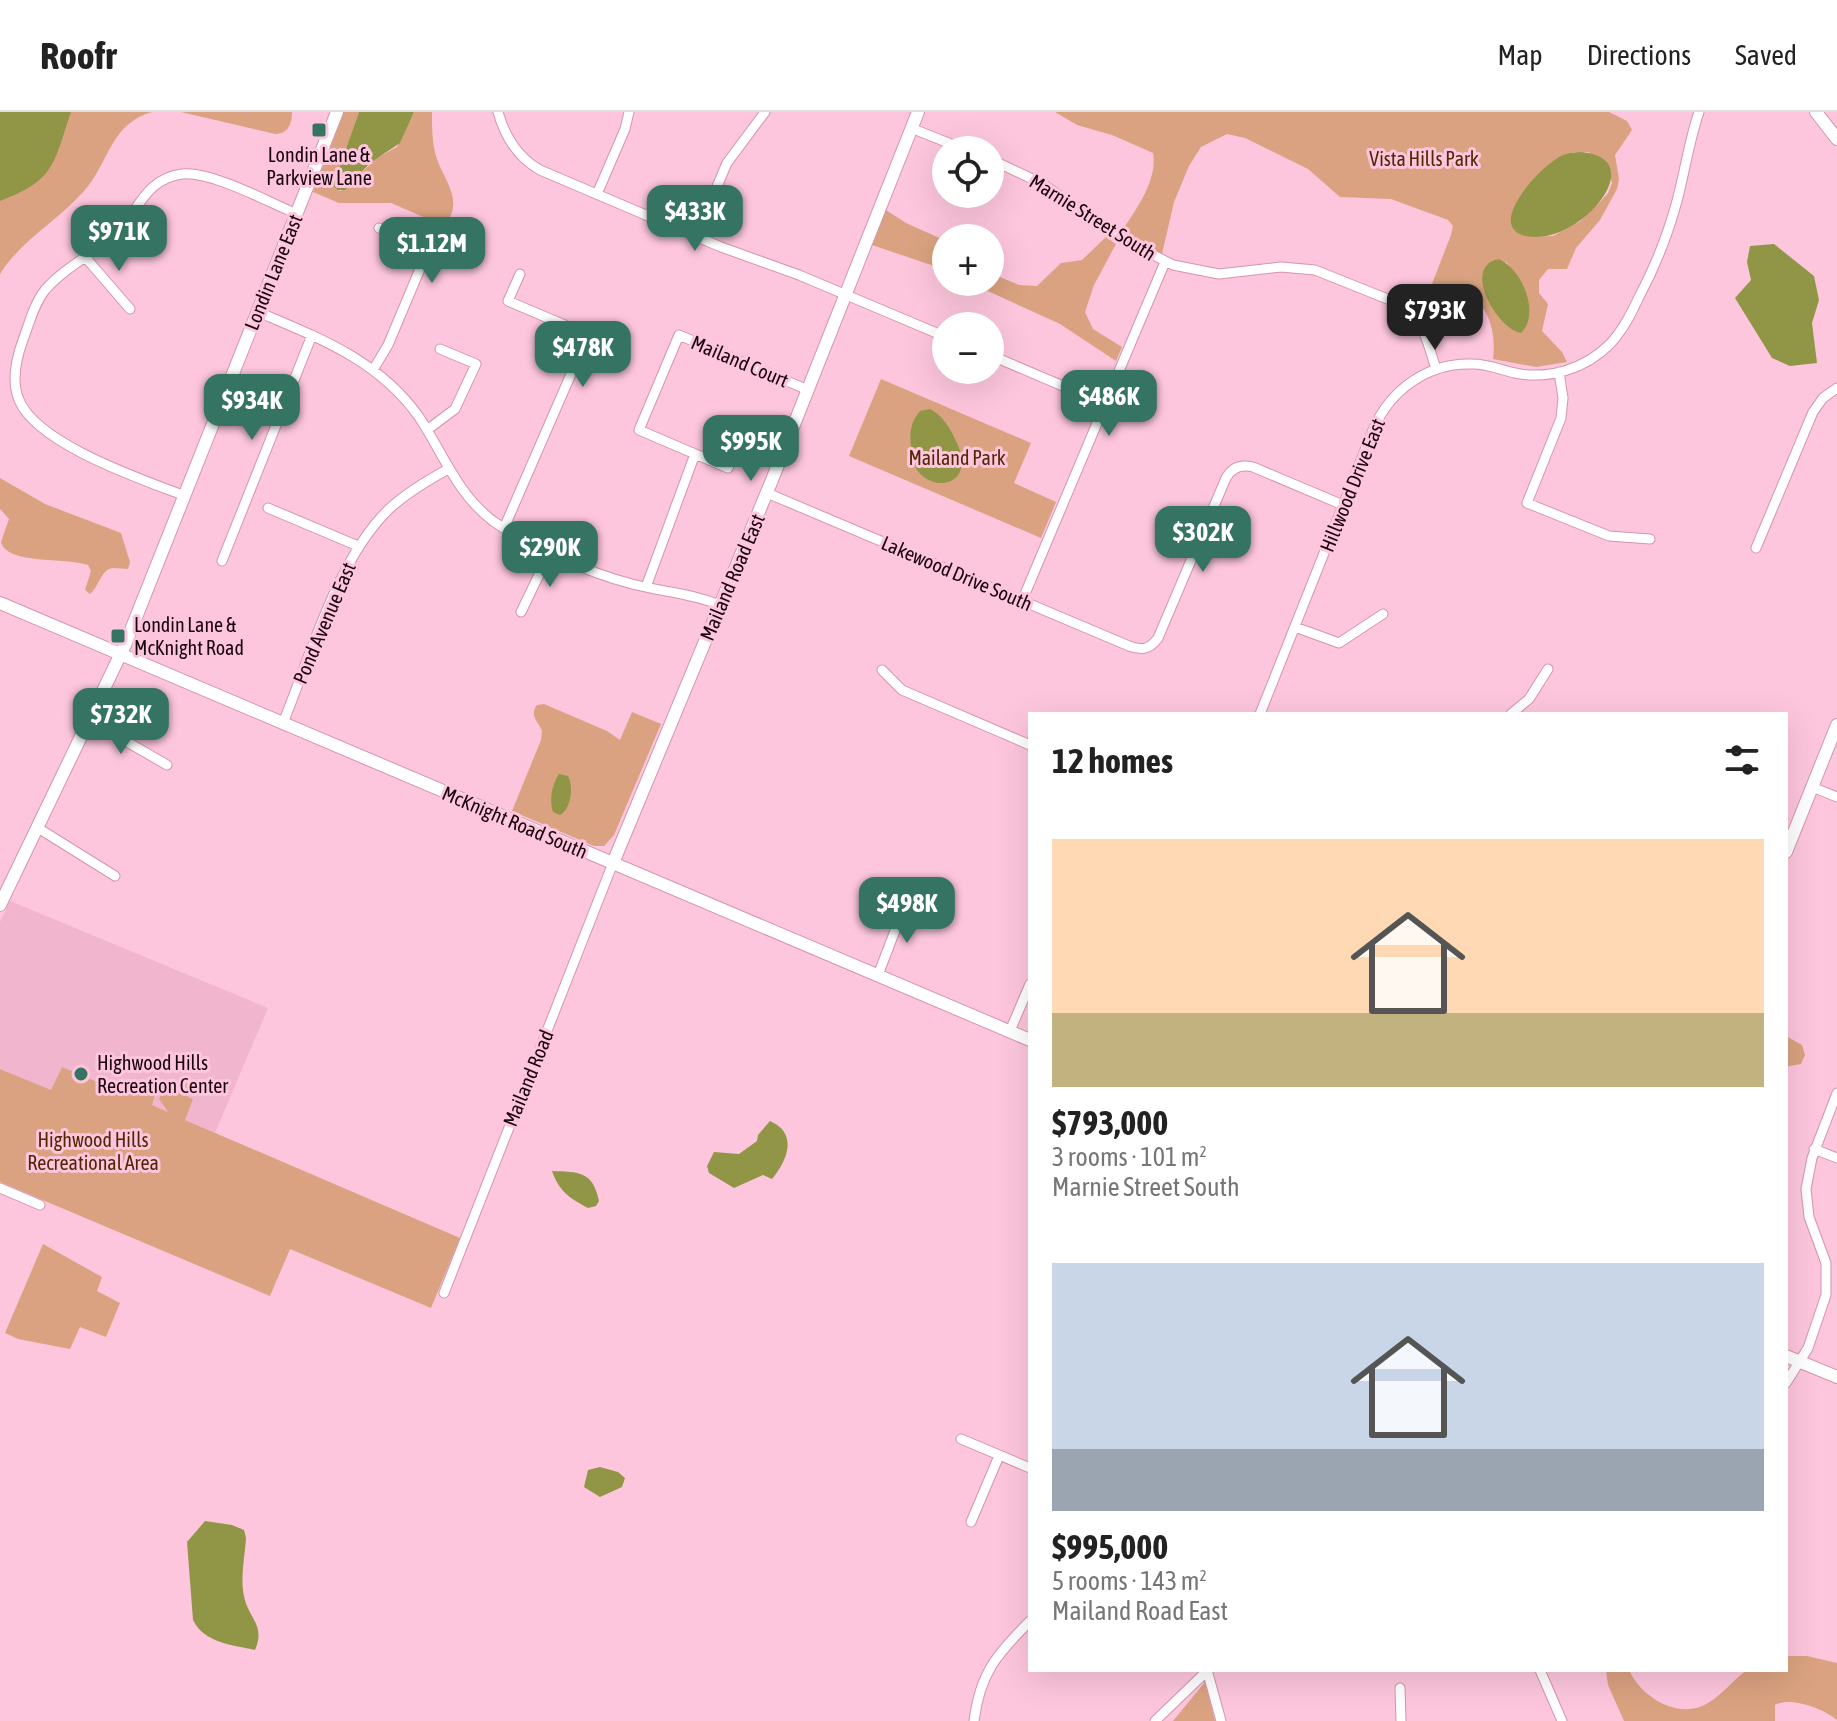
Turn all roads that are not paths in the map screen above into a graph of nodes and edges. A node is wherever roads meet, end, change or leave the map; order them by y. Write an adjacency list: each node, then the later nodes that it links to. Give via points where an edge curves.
1 (337, 112): 13 (street, Londin Lane East)
2 (498, 112): 12 (street, via 509,141 528,162)
3 (629, 112): 12 (street)
4 (765, 112): 15 (street, via 727,163)
5 (918, 112): 8 (street, Mailand Road East)
6 (1699, 112): 28 (street, Hillwood Drive East, via 1670,225 1630,316 1601,352)
7 (1816, 112): 10 (street)
8 (911, 128): 9 (street); 19 (street, Mailand Road East)
9 (932, 136)
10 (1837, 139)
11 (1004, 166): 17 (street, Marnie Street South, via 1043,184 1120,238)
12 (597, 194): 15 (street)
13 (297, 214): 16 (street, via 209,177 177,175 147,190 116,234); 21 (street, Londin Lane East)
14 (379, 228): 27 (street, via 420,245 425,257)
15 (696, 236): 19 (street)
16 (86, 258): 20 (street); 37 (street, via 37,303 18,355 18,398 45,430 107,465)
17 (1165, 262): 26 (street, Marnie Street South, via 1211,273 1290,268 1337,277 1411,311 1422,326); 31 (street)
18 (520, 274): 40 (street, via 508,301 588,335)
19 (846, 295): 22 (street); 30 (street, Mailand Road East)
20 (130, 309)
21 (258, 312): 23 (street); 37 (street, Londin Lane East)
22 (932, 331)
23 (312, 335): 27 (street); 45 (street)
24 (440, 349): 33 (street, via 476,364 453,412)
25 (1004, 361): 31 (street)
26 (1436, 369): 28 (street, Hillwood Drive East, via 1468,363 1527,375); 38 (street, Hillwood Drive East, via 1403,387 1381,412)
27 (373, 370): 33 (street)
28 (1559, 372): 41 (street, via 1561,418 1527,503 1606,535)
29 (1837, 388): 43 (street, via 1813,412)
30 (808, 390): 34 (street, Mailand Court, via 679,335 639,430); 36 (street, Mailand Road East)
31 (1105, 404): 47 (street)
32 (748, 421): 34 (street, via 728,468)
33 (427, 430): 35 (street)
34 (695, 454): 46 (street)
35 (448, 469): 40 (street, via 476,506); 42 (street, Pond Avenue East, via 395,504)
36 (767, 493): 47 (street, Lakewood Drive South); 49 (street, Mailand Road East)
37 (185, 496): 53 (street, Londin Lane East)
38 (1343, 505): 47 (street, Lakewood Drive South, via 1250,466 1231,471 1159,636 1147,648 1129,646); 52 (street, Hillwood Drive East)
39 (268, 508): 42 (street)
40 (504, 528): 44 (street)
41 (1650, 539)
42 (358, 546): 59 (street, Pond Avenue East)
43 (1756, 548)
44 (550, 552): 46 (street, via 604,576); 50 (street)
45 (222, 561)
46 (646, 587): 49 (street)
47 (1022, 601)
48 (0, 603): 53 (street, McKnight Road South)
49 (720, 605): 67 (street, Mailand Road East)
50 (521, 612)
51 (1383, 614): 52 (street, via 1339,643)
52 (1295, 627): 56 (street, Hillwood Drive East)
53 (121, 655): 58 (street, Londin Lane East); 59 (street, McKnight Road South)
54 (1548, 669): 57 (street, via 1538,688)
55 (882, 670): 61 (street, via 902,690)
56 (1261, 712)
57 (1513, 712)
58 (91, 721): 62 (street); 65 (street, Londin Lane East)
59 (283, 723): 67 (street, McKnight Road South)
60 (1837, 725): 63 (street)
61 (1028, 744)
62 (167, 765)
63 (1812, 787): 64 (street); 66 (street)
64 (1837, 797)
65 (38, 828): 68 (street); 70 (street, Londin Lane East)
66 (1788, 847)
67 (613, 863): 71 (street, McKnight Road South); 80 (street, Mailand Road)
68 (115, 876)
69 (906, 902): 71 (street)
70 (0, 905)
71 (878, 975): 73 (street, McKnight Road South)
72 (1028, 989): 73 (street)
73 (1010, 1031): 74 (street, McKnight Road South)
74 (1028, 1039)
75 (1837, 1093): 76 (street)
76 (1814, 1149): 77 (street); 81 (street, via 1807,1203 1824,1257 1827,1288 1808,1348)
77 (1837, 1158)
78 (0, 1188): 79 (street)
79 (40, 1205)
80 (444, 1293)
81 (1792, 1359): 82 (street)
82 (1837, 1377)
83 (961, 1439): 84 (street)
84 (999, 1456): 85 (street); 86 (street)
85 (1028, 1467)
86 (971, 1522)
87 (1028, 1623): 92 (street, via 990,1666)
88 (1205, 1672): 93 (street)
89 (1208, 1672): 94 (street)
90 (1541, 1672): 96 (street)
91 (1400, 1688): 95 (street)
92 (974, 1721)
93 (1155, 1721)
94 (1221, 1721)
95 (1401, 1721)
96 (1562, 1721)

